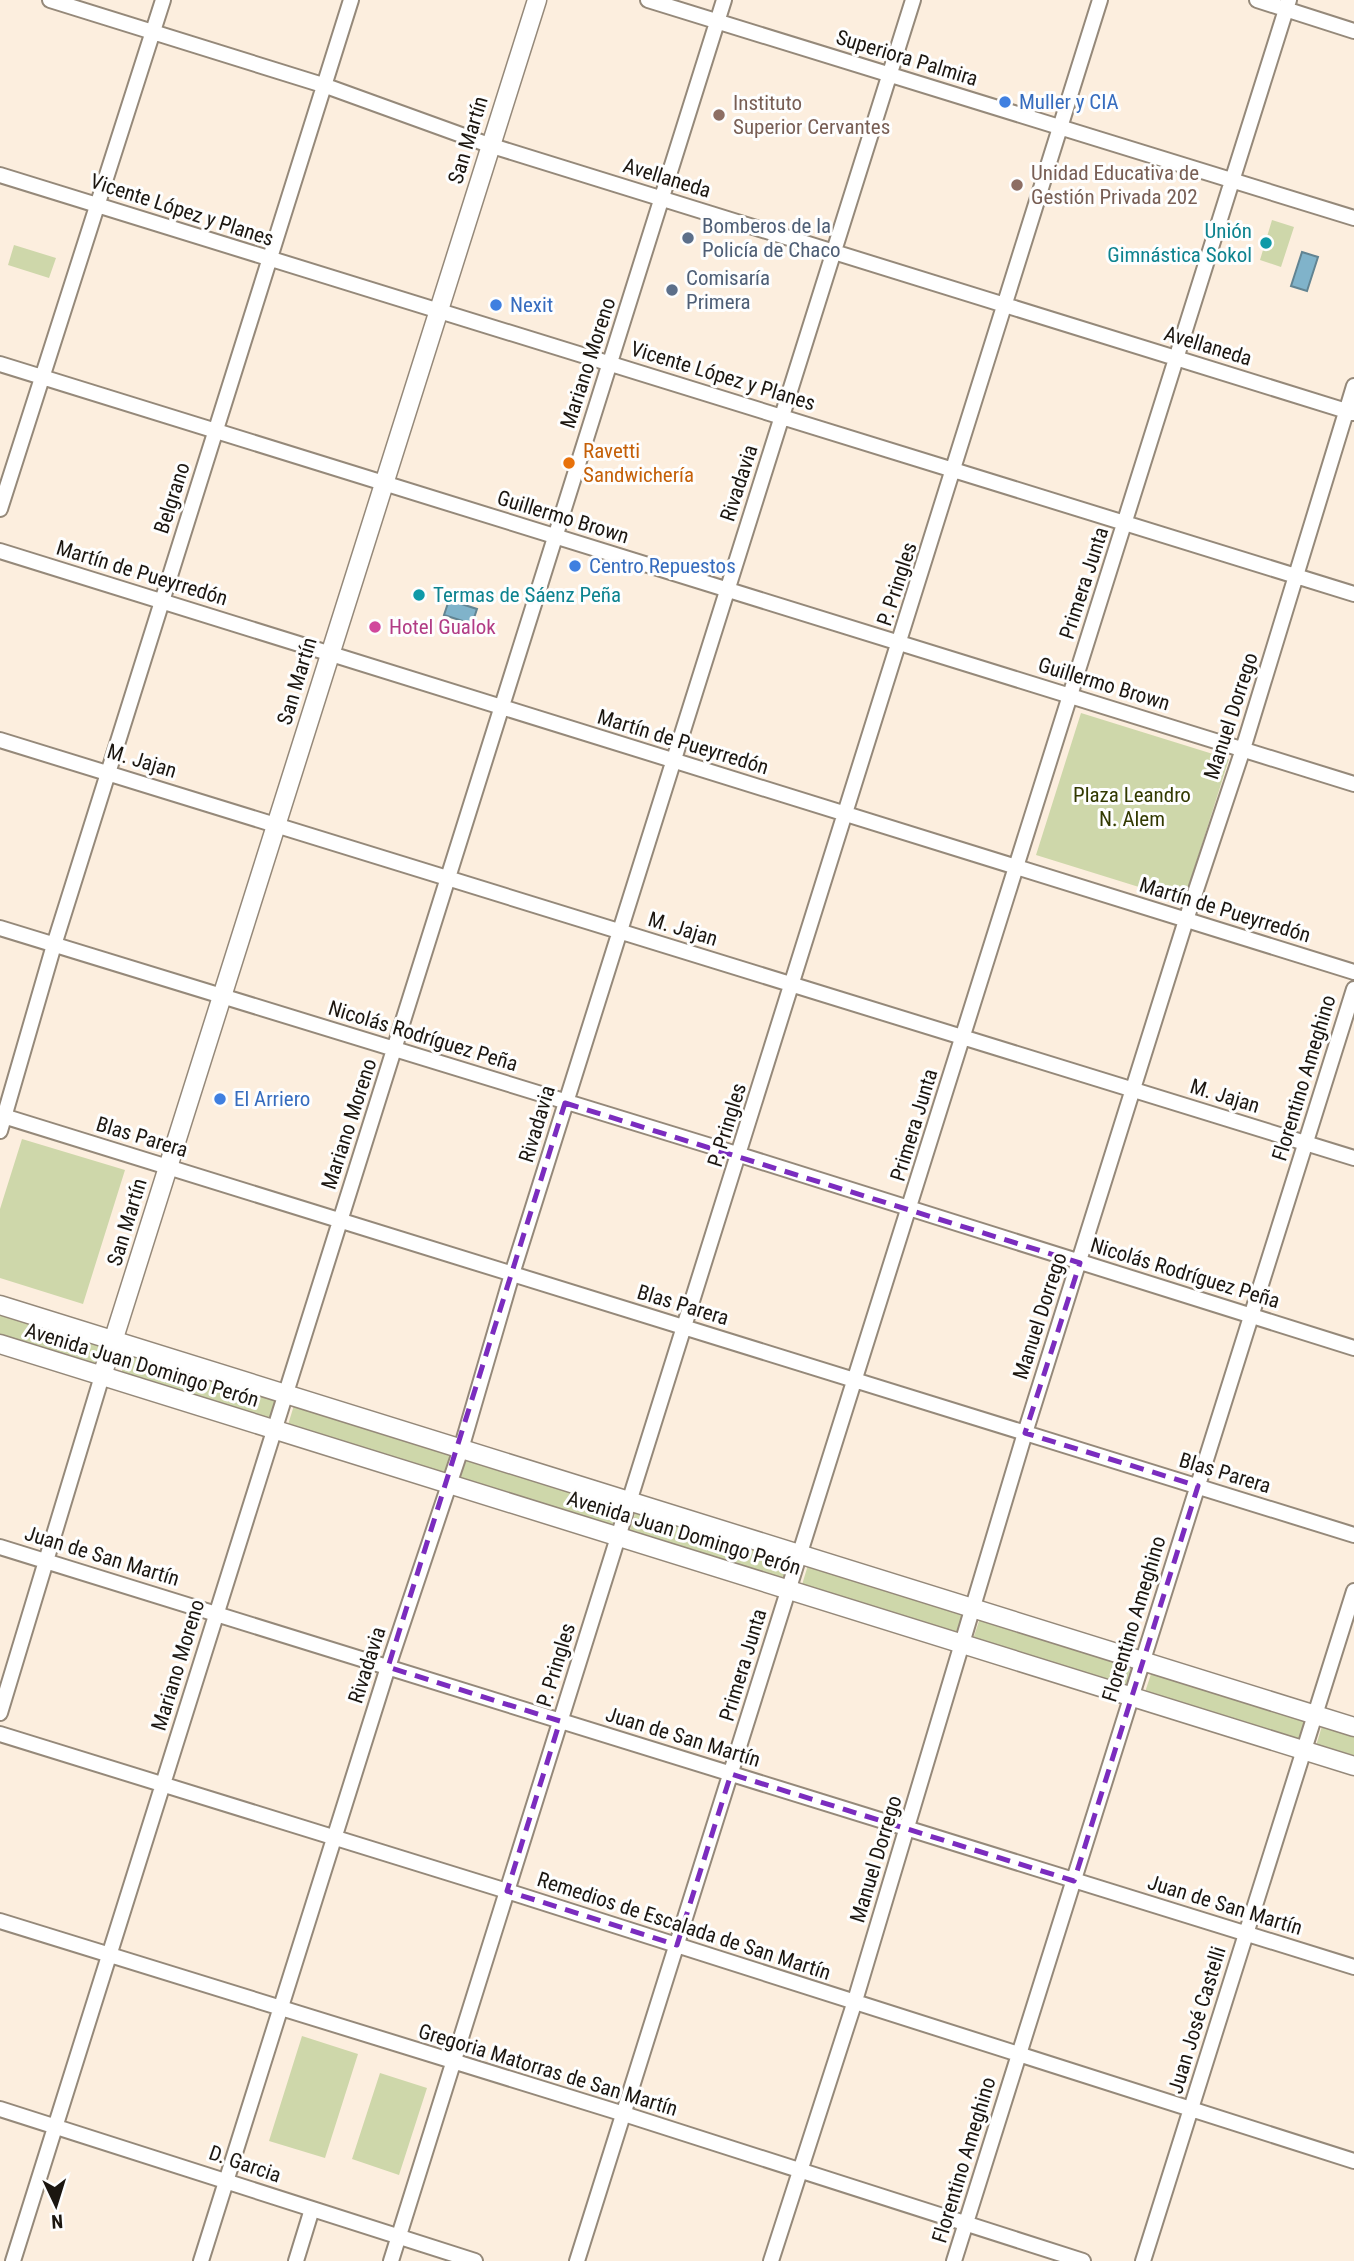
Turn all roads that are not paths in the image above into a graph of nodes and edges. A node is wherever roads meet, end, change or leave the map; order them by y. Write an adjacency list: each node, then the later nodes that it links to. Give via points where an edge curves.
1 (50, 0): 13 (street, Avellaneda)
2 (163, 0): 13 (street)
3 (351, 0): 15 (street, Belgrano)
4 (537, 0): 17 (main road, San Martín)
5 (648, 0): 11 (street, Superiora Palmira)
6 (724, 0): 11 (street, Mariano Moreno)
7 (913, 0): 14 (street, Rivadavia)
8 (1100, 0): 16 (street, P. Pringles)
9 (1257, 0): 10 (street)
10 (1287, 5): 12 (street); 19 (street, Primera Junta)
11 (717, 22): 14 (street, Superiora Palmira); 20 (street, Mariano Moreno)
12 (1354, 31)
13 (153, 33): 15 (street, Avellaneda); 21 (street)
14 (890, 74): 16 (street, Superiora Palmira); 23 (street, Rivadavia)
15 (326, 86): 17 (street, Avellaneda); 24 (street, Belgrano)
16 (1062, 127): 19 (street, Superiora Palmira); 25 (street, P. Pringles)
17 (489, 145): 20 (street, Avellaneda); 26 (main road, San Martín)
18 (0, 175): 21 (street, Vicente López y Planes)
19 (1233, 182): 22 (street, Superiora Palmira); 27 (street, Primera Junta)
20 (662, 199): 23 (street, Avellaneda); 28 (street, Mariano Moreno)
21 (98, 205): 24 (street, Vicente López y Planes); 30 (street)
22 (1354, 218)
23 (833, 252): 25 (street, Avellaneda); 33 (street, Rivadavia)
24 (269, 259): 26 (street, Vicente López y Planes); 34 (street, Belgrano)
25 (1006, 305): 27 (street, Avellaneda); 35 (street, P. Pringles)
26 (439, 311): 28 (street, Vicente López y Planes); 36 (main road, San Martín)
27 (1176, 358): 32 (street, Avellaneda); 38 (street, Primera Junta)
28 (611, 363): 33 (street, Vicente López y Planes); 39 (street, Mariano Moreno)
29 (0, 364): 30 (street, Guillermo Brown)
30 (41, 377): 34 (street, Guillermo Brown); 37 (street)
31 (1354, 386): 32 (street, Manuel Dorrego)
32 (1350, 412): 41 (street, Manuel Dorrego)
33 (783, 416): 35 (street, Vicente López y Planes); 42 (street, Rivadavia)
34 (215, 431): 36 (street, Guillermo Brown); 44 (street, Belgrano)
35 (955, 472): 38 (street, Vicente López y Planes); 45 (street, P. Pringles)
36 (383, 483): 39 (street, Guillermo Brown); 46 (main road, San Martín)
37 (0, 509)
38 (1126, 522): 41 (street, Vicente López y Planes); 47 (street, Primera Junta)
39 (555, 536): 42 (street, Guillermo Brown); 48 (street, Mariano Moreno)
40 (0, 551): 44 (street, Martín de Pueyrredón)
41 (1297, 576): 43 (street, Vicente López y Planes); 50 (street, Manuel Dorrego)
42 (727, 590): 45 (street, Guillermo Brown); 51 (street, Rivadavia)
43 (1354, 594)
44 (161, 601): 46 (street, Martín de Pueyrredón); 52 (street, Belgrano)
45 (900, 643): 47 (street, Guillermo Brown); 54 (street, P. Pringles)
46 (330, 654): 48 (street, Martín de Pueyrredón); 55 (main road, San Martín)
47 (1070, 696): 50 (street, Guillermo Brown); 56 (street, Primera Junta)
48 (502, 707): 51 (street, Martín de Pueyrredón); 57 (street, Mariano Moreno)
49 (0, 740): 52 (street, M. Jajan)
50 (1243, 749): 53 (street, Guillermo Brown); 58 (street, Manuel Dorrego)
51 (673, 761): 54 (street, Martín de Pueyrredón); 60 (street, Rivadavia)
52 (109, 773): 55 (street, M. Jajan); 61 (street, Belgrano)
53 (1354, 783)
54 (846, 814): 56 (street, Martín de Pueyrredón); 63 (street, P. Pringles)
55 (276, 825): 57 (street, M. Jajan); 65 (main road, San Martín)
56 (1016, 867): 58 (street, Martín de Pueyrredón); 66 (street, Primera Junta)
57 (448, 878): 60 (street, M. Jajan); 67 (street, Mariano Moreno)
58 (1186, 920): 62 (street, Martín de Pueyrredón); 68 (street, Manuel Dorrego)
59 (0, 928): 61 (street, Nicolás Rodríguez Peña)
60 (620, 931): 63 (street, M. Jajan); 69 (street, Rivadavia)
61 (54, 944): 65 (street, Nicolás Rodríguez Peña); 70 (street, Belgrano)
62 (1354, 972)
63 (792, 985): 66 (street, M. Jajan); 73 (street, P. Pringles)
64 (1354, 989): 72 (street, Florentino Ameghino)
65 (222, 997): 67 (street, Nicolás Rodríguez Peña); 75 (main road, San Martín)
66 (962, 1037): 68 (street, M. Jajan); 76 (street, Primera Junta)
67 (394, 1048): 69 (street, Nicolás Rodríguez Peña); 77 (street, Mariano Moreno)
68 (1132, 1090): 72 (street, M. Jajan); 78 (street, Manuel Dorrego)
69 (565, 1103): 73 (street, Nicolás Rodríguez Peña); 79 (street, Rivadavia)
70 (2, 1116): 71 (street, Belgrano); 75 (street, Blas Parera)
71 (0, 1131)
72 (1306, 1143): 74 (street, M. Jajan); 81 (street, Florentino Ameghino)
73 (740, 1155): 76 (street, Nicolás Rodríguez Peña); 82 (street, P. Pringles)
74 (1354, 1158)
75 (168, 1167): 77 (street, Blas Parera); 83 (main road, San Martín)
76 (910, 1209): 78 (street, Nicolás Rodríguez Peña); 87 (street, Primera Junta)
77 (340, 1220): 79 (street, Blas Parera); 88 (street, Mariano Moreno)
78 (1080, 1262): 81 (street, Nicolás Rodríguez Peña); 90 (street, Manuel Dorrego)
79 (512, 1274): 82 (street, Blas Parera); 91 (street, Rivadavia)
80 (0, 1306): 83 (main road, Avenida Juan Domingo Perón)
81 (1251, 1316): 85 (street, Nicolás Rodríguez Peña); 93 (street, Florentino Ameghino)
82 (684, 1327): 87 (street, Blas Parera); 94 (street, P. Pringles)
83 (113, 1342): 86 (main road, San Martín); 88 (main road, Avenida Juan Domingo Perón)
84 (0, 1344): 86 (main road, Avenida Juan Domingo Perón)
85 (1354, 1348)
86 (102, 1376): 89 (main road, Avenida Juan Domingo Perón); 99 (street)
87 (855, 1380): 90 (street, Blas Parera); 98 (street, Primera Junta)
88 (285, 1395): 89 (street, Mariano Moreno); 91 (main road, Avenida Juan Domingo Perón)
89 (274, 1430): 92 (main road, Avenida Juan Domingo Perón); 103 (street, Mariano Moreno)
90 (1024, 1433): 93 (street, Blas Parera); 102 (street, Manuel Dorrego)
91 (460, 1449): 92 (street, Rivadavia); 94 (main road, Avenida Juan Domingo Perón)
92 (449, 1484): 96 (main road, Avenida Juan Domingo Perón); 106 (street, Rivadavia)
93 (1198, 1486): 95 (street, Blas Parera); 105 (street, Florentino Ameghino)
94 (629, 1502): 96 (street, P. Pringles); 98 (main road, Avenida Juan Domingo Perón)
95 (1354, 1535)
96 (618, 1536): 100 (main road, Avenida Juan Domingo Perón); 110 (street, P. Pringles)
97 (0, 1547): 99 (street, Juan de San Martín)
98 (800, 1555): 100 (street, Primera Junta); 102 (main road, Avenida Juan Domingo Perón)
99 (48, 1562): 103 (street, Juan de San Martín); 108 (street)
100 (789, 1590): 104 (main road, Avenida Juan Domingo Perón); 115 (street, Primera Junta)
101 (1354, 1591): 109 (street, Juan José Castelli)
102 (974, 1608): 104 (street, Manuel Dorrego); 105 (main road, Avenida Juan Domingo Perón)
103 (216, 1614): 106 (street, Juan de San Martín); 116 (street, Mariano Moreno)
104 (963, 1643): 107 (main road, Avenida Juan Domingo Perón); 117 (street, Manuel Dorrego)
105 (1143, 1661): 107 (street, Florentino Ameghino); 109 (main road, Avenida Juan Domingo Perón)
106 (388, 1667): 110 (street, Juan de San Martín); 118 (street, Rivadavia)
107 (1132, 1696): 113 (main road, Avenida Juan Domingo Perón); 119 (street, Florentino Ameghino)
108 (0, 1713)
109 (1315, 1715): 111 (main road, Avenida Juan Domingo Perón); 113 (street, Juan José Castelli)
110 (560, 1721): 115 (street, Juan de San Martín); 120 (street, P. Pringles)
111 (1354, 1727)
112 (0, 1734): 116 (street, Remedios de Escalada de San Martín)
113 (1304, 1750): 114 (main road, Avenida Juan Domingo Perón); 122 (street, Juan José Castelli)
114 (1354, 1766)
115 (731, 1774): 117 (street, Juan de San Martín); 123 (street, Primera Junta)
116 (162, 1787): 118 (street, Remedios de Escalada de San Martín); 124 (street, Mariano Moreno)
117 (907, 1829): 119 (street, Juan de San Martín); 126 (street, Manuel Dorrego)
118 (334, 1837): 120 (street, Remedios de Escalada de San Martín); 127 (street, Rivadavia)
119 (1074, 1881): 122 (street, Juan de San Martín); 128 (street, Florentino Ameghino)
120 (507, 1891): 123 (street, Remedios de Escalada de San Martín); 129 (street, P. Pringles)
121 (0, 1921): 124 (street, Gregoria Matorras de San Martín)
122 (1246, 1934): 125 (street, Juan de San Martín); 131 (street, Juan José Castelli)
123 (677, 1945): 126 (street, Remedios de Escalada de San Martín); 132 (street, Primera Junta)
124 (108, 1956): 127 (street, Gregoria Matorras de San Martín); 133 (street, Mariano Moreno)
125 (1354, 1967)
126 (854, 2004): 128 (street, Remedios de Escalada de San Martín); 135 (street, Manuel Dorrego)
127 (280, 2009): 129 (street, Gregoria Matorras de San Martín); 136 (street, Rivadavia)
128 (1019, 2055): 131 (street, Remedios de Escalada de San Martín); 138 (street, Florentino Ameghino)
129 (453, 2063): 132 (street, Gregoria Matorras de San Martín); 139 (street, P. Pringles)
130 (0, 2109): 133 (street, D. Garcia)
131 (1191, 2109): 134 (street, Remedios de Escalada de San Martín); 149 (street, Juan José Castelli)
132 (624, 2114): 135 (street, Gregoria Matorras de San Martín); 145 (street, Primera Junta)
133 (55, 2126): 136 (street, D. Garcia); 140 (street, Mariano Moreno)
134 (1354, 2161)
135 (799, 2172): 138 (street, Gregoria Matorras de San Martín); 146 (street, Manuel Dorrego)
136 (227, 2179): 137 (street, D. Garcia); 141 (street, Rivadavia)
137 (312, 2209): 139 (street, D. Garcia); 142 (street)
138 (966, 2222): 147 (street, Florentino Ameghino); 148 (street, Gregoria Matorras de San Martín)
139 (398, 2237): 143 (street, P. Pringles); 144 (street, D. Garcia)
140 (13, 2261)
141 (201, 2261)
142 (296, 2261)
143 (390, 2261)
144 (475, 2261)
145 (577, 2261)
146 (771, 2261)
147 (954, 2261)
148 (1083, 2261)
149 (1143, 2261)

